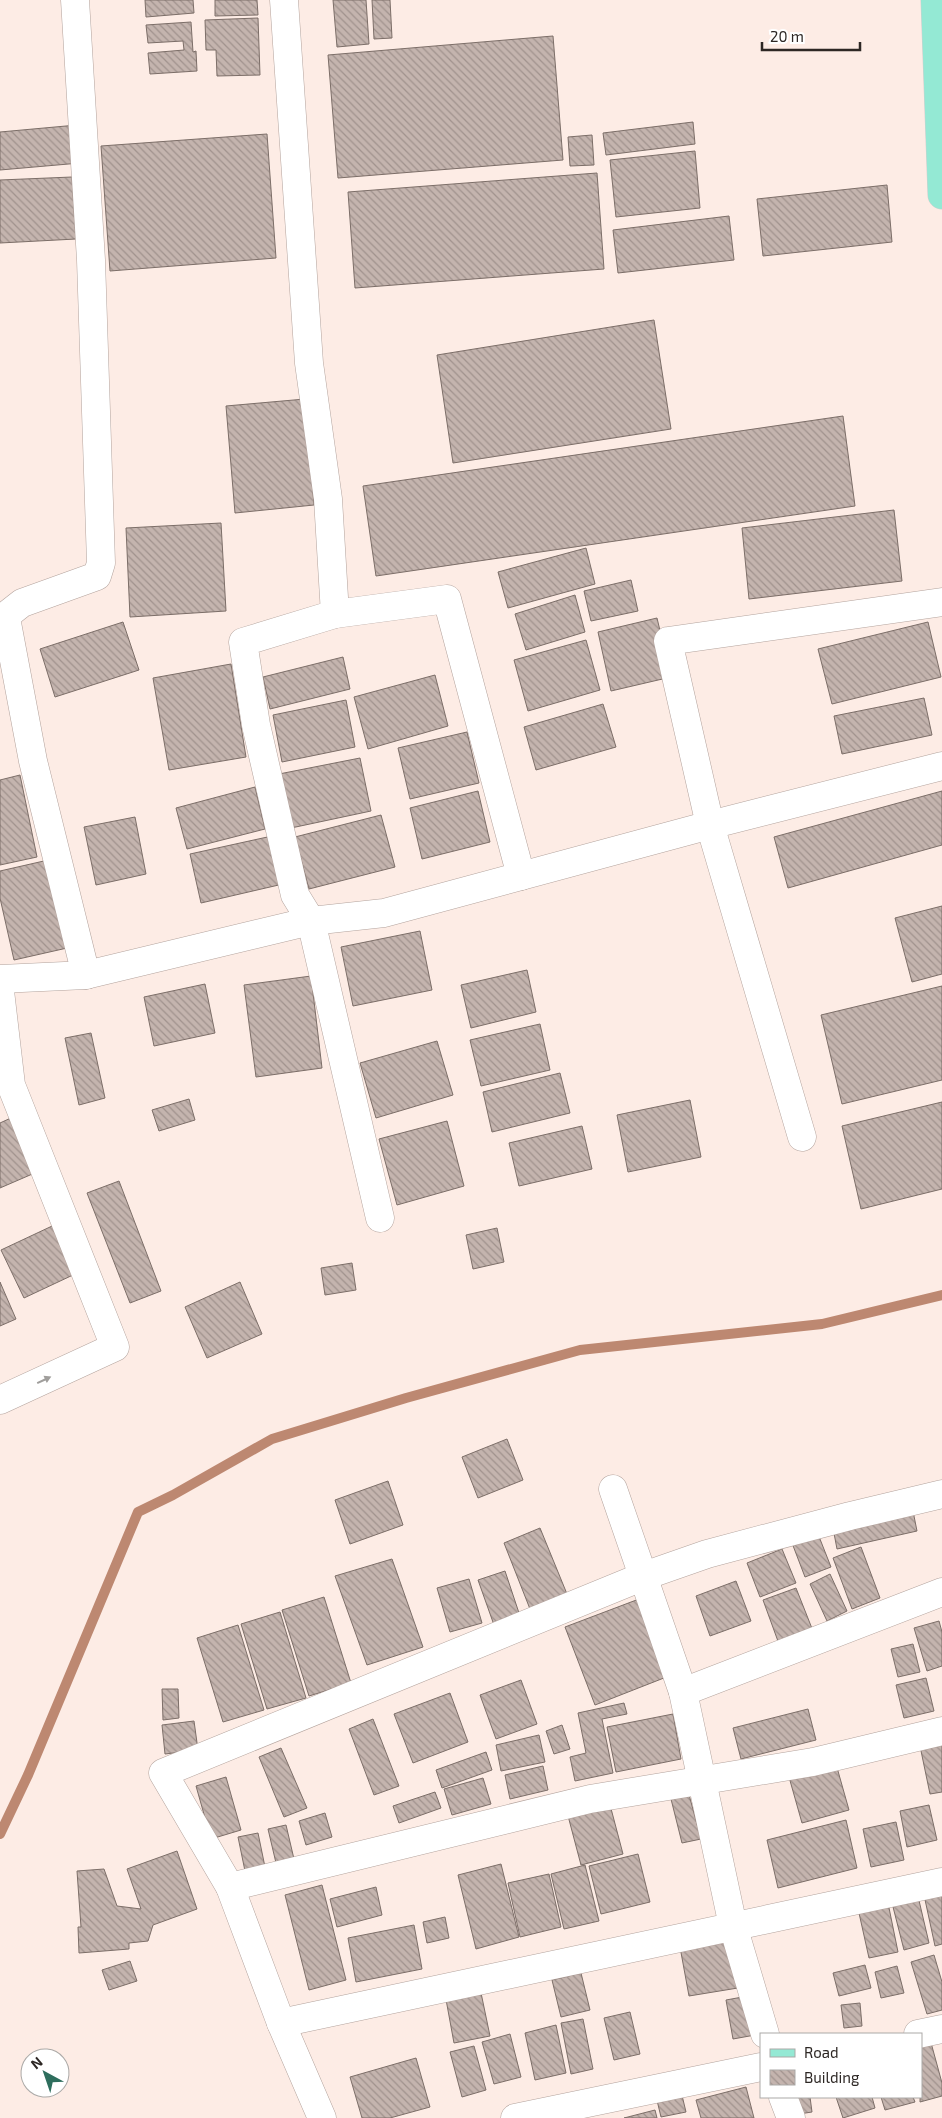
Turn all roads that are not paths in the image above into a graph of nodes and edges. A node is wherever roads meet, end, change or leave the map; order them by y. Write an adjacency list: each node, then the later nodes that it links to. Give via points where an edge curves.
1 (75, 0): 11 (street, via 91,260 101,563 97,576 22,603 8,614 7,623 33,761)
2 (284, 0): 6 (street, via 309,363 328,499)
3 (936, 0): 4 (main road)
4 (942, 196)
5 (942, 602): 8 (street, via 668,641)
6 (335, 614): 9 (street, via 447,600); 10 (street, via 243,642 256,725 295,895)
7 (942, 766): 8 (street)
8 (710, 825): 9 (street); 15 (street)
9 (521, 876): 10 (street, via 384,912)
10 (311, 921): 11 (street); 16 (street)
11 (86, 975): 12 (street)
12 (0, 979)
13 (0, 991): 14 (street)
14 (6, 1087): 17 (street, one-way to 14, via 115,1347)
15 (802, 1137)
16 (380, 1218)
17 (0, 1400)
18 (613, 1489): 20 (street)
19 (942, 1494): 20 (street, via 707,1554)
20 (644, 1576): 22 (street); 26 (street, via 163,1773)
21 (942, 1592): 22 (street)
22 (683, 1692): 24 (street)
23 (942, 1731): 24 (street, via 813,1762)
24 (701, 1780): 26 (street, via 590,1799); 27 (street)
25 (942, 1882): 27 (street)
26 (230, 1887): 28 (street)
27 (733, 1926): 28 (street); 30 (street)
28 (282, 2022): 34 (street)
29 (942, 2029): 31 (street)
30 (765, 2033)
31 (922, 2033)
32 (760, 2067): 35 (street)
33 (783, 2098): 36 (street)
34 (322, 2118)
35 (515, 2118)
36 (791, 2118)

